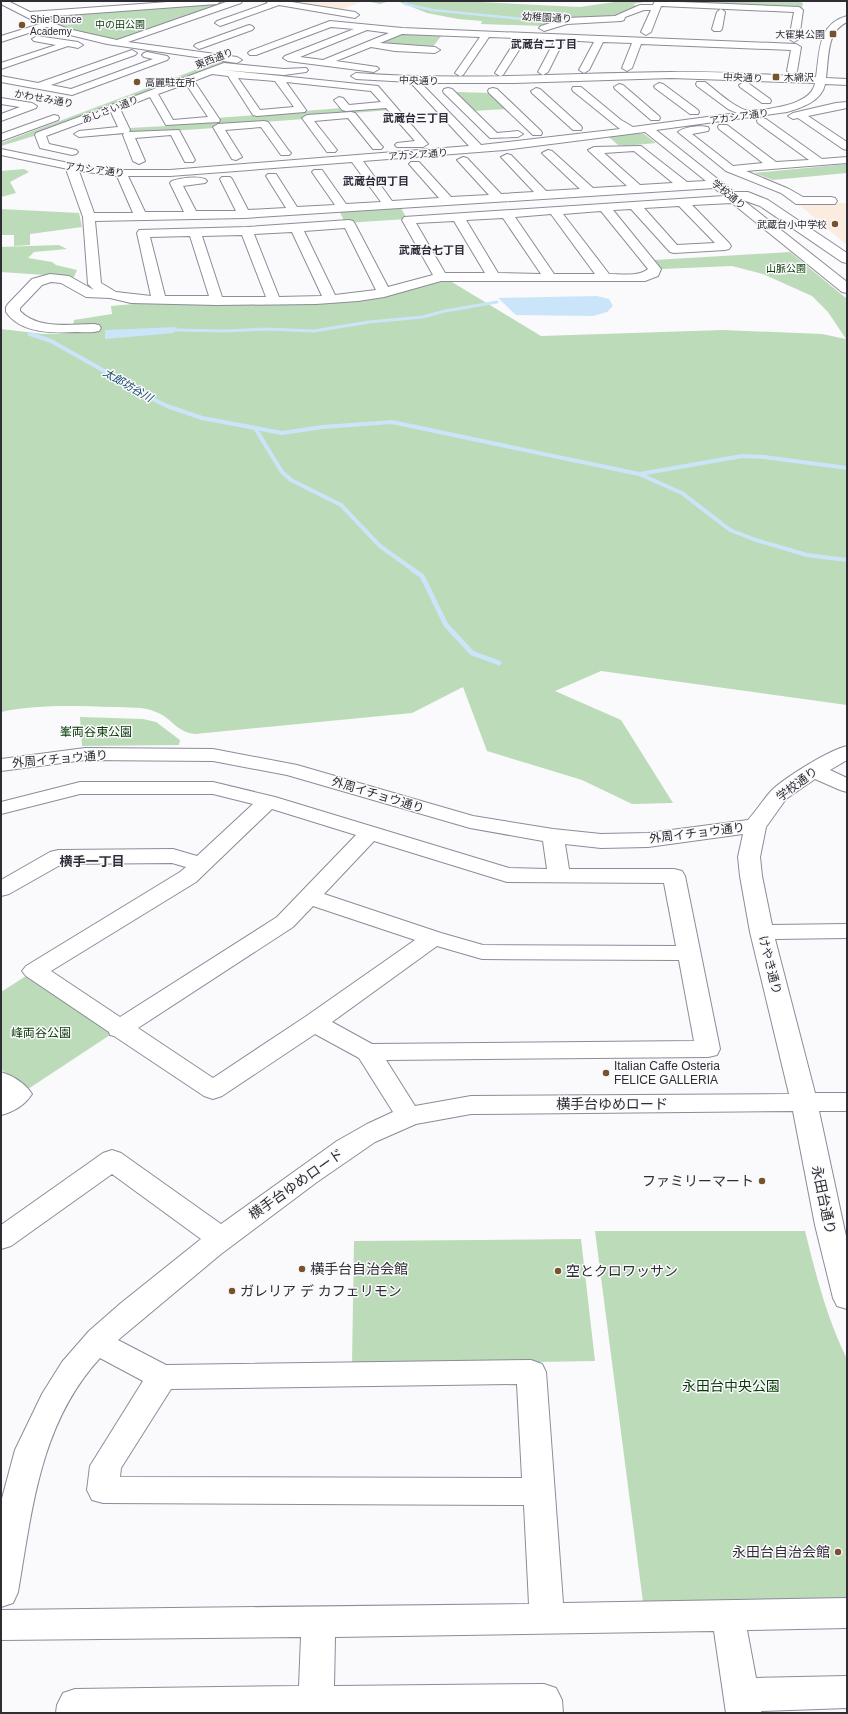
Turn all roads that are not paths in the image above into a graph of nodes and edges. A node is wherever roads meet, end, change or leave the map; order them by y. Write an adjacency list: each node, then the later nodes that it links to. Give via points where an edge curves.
1 (112, 1): 8 (street)
2 (217, 1): 8 (street)
3 (238, 1): 25 (street)
4 (269, 1): 6 (street)
5 (1, 2): 10 (street)
6 (280, 2): 11 (street); 33 (street, via 213,27)
7 (56, 4): 14 (street)
8 (166, 5): 14 (street)
9 (353, 6): 15 (street, 東西通り)
10 (13, 7): 13 (street); 18 (street)
11 (308, 7): 15 (street); 17 (street)
12 (656, 8): 28 (street, via 643,7 619,16 622,18 566,21); 34 (street); 43 (street, via 658,3 799,10 793,24)
13 (1, 9)
14 (73, 12): 18 (street)
15 (338, 12): 20 (street); 52 (street, 東西通り)
16 (721, 12): 19 (street, via 684,10); 21 (street, via 760,13); 30 (street)
17 (287, 14)
18 (30, 15): 24 (street)
19 (682, 16)
20 (366, 17)
21 (759, 18)
22 (847, 19): 81 (street, via 831,29 821,40)
23 (440, 23): 28 (street, 幼稚園通り)
24 (49, 24): 31 (street); 42 (street)
25 (168, 25): 29 (street); 38 (street)
26 (258, 25): 33 (street)
27 (367, 28): 32 (street); 57 (street); 57 (street, via 330,24 253,53)
28 (544, 28): 34 (street, 幼稚園通り)
29 (191, 29)
30 (717, 29)
31 (63, 30): 46 (street); 48 (street, via 34,40)
32 (402, 31): 35 (street); 49 (street)
33 (236, 32): 37 (street); 51 (street)
34 (646, 32): 43 (street, 幼稚園通り)
35 (447, 33): 36 (street); 54 (street)
36 (487, 34): 39 (street); 73 (street)
37 (256, 35)
38 (136, 36): 46 (street); 51 (street)
39 (523, 36): 40 (street); 74 (street)
40 (561, 37): 41 (street); 71 (street)
41 (600, 38): 44 (street); 67 (street)
42 (1, 39)
43 (794, 39): 45 (street, 幼稚園通り)
44 (638, 40): 47 (street); 66 (street)
45 (804, 40)
46 (118, 42): 64 (street)
47 (679, 42): 50 (street, via 715,47); 56 (street)
48 (67, 44): 55 (street); 63 (street)
49 (369, 44): 53 (street); 60 (street)
50 (755, 45): 58 (street); 69 (street, via 796,47)
51 (200, 46): 64 (street, 東西通り, via 234,51)
52 (248, 46)
53 (395, 48): 54 (street); 62 (street)
54 (435, 50): 59 (street)
55 (132, 53): 65 (street, via 164,58); 86 (street)
56 (674, 54)
57 (280, 57): 60 (street)
58 (753, 57)
59 (427, 61)
60 (322, 63): 62 (street)
61 (199, 64): 64 (street, 東西通り)
62 (383, 64): 68 (street)
63 (1, 66)
64 (224, 66): 76 (street, あじさい通り); 77 (street); 77 (street, via 257,113 301,110); 78 (street, 中央通り, via 284,72 303,70)
65 (137, 68): 70 (street); 86 (street, via 72,92)
66 (627, 68): 69 (street, via 690,67); 75 (street)
67 (584, 70): 71 (street); 75 (street)
68 (398, 71): 73 (street); 78 (street)
69 (792, 71): 81 (street)
70 (158, 72)
71 (543, 72): 74 (street)
72 (29, 73): 79 (street)
73 (460, 73): 74 (street)
74 (500, 74)
75 (603, 74): 80 (street, 中央通り, via 511,81); 81 (street, 中央通り)
76 (188, 79): 97 (street, あじさい通り); 97 (street, via 215,120 170,123)
77 (278, 79): 83 (street)
78 (391, 79): 80 (street, 中央通り)
79 (4, 80): 86 (street)
80 (414, 80): 105 (street)
81 (820, 81): 82 (street, 中央通り); 85 (street); 110 (street, アカシア通り, via 815,95 806,102)
82 (847, 82)
83 (325, 84): 104 (street, via 374,88); 104 (street, via 346,108)
84 (700, 84): 85 (street); 88 (street); 106 (street)
85 (744, 85): 101 (street)
86 (38, 86)
87 (646, 86): 88 (street)
88 (659, 86): 109 (street)
89 (632, 87): 113 (street, via 616,88)
90 (591, 88): 91 (street)
91 (577, 89): 93 (street); 116 (street)
92 (550, 90): 120 (street, via 532,91)
93 (563, 90)
94 (462, 91): 123 (street, via 448,91 494,136)
95 (507, 91): 123 (street, via 487,91)
96 (15, 93): 99 (street, かわせみ通り)
97 (152, 93): 103 (street, あじさい通り)
98 (778, 96): 101 (street)
99 (37, 97)
100 (1, 101): 114 (street, via 32,106)
101 (766, 101): 106 (street)
102 (847, 105): 111 (street)
103 (114, 107): 117 (street, あじさい通り); 124 (street, via 125,130)
104 (392, 107): 107 (street); 127 (street, via 423,144)
105 (438, 107): 108 (street); 130 (street)
106 (732, 107): 109 (street); 110 (street)
107 (408, 108)
108 (423, 108)
109 (694, 112): 113 (street)
110 (748, 115): 121 (street, アカシア通り)
111 (800, 115): 115 (street); 128 (street)
112 (60, 116): 118 (street)
113 (655, 118): 116 (street)
114 (1, 119): 118 (street)
115 (762, 121): 119 (street); 146 (street)
116 (617, 122): 120 (street); 122 (street)
117 (73, 123): 124 (street); 124 (street, あじさい通り, via 40,135 44,146 84,151)
118 (33, 126): 126 (street)
119 (723, 127): 150 (street); 153 (street, via 683,132)
120 (577, 128): 123 (street)
121 (648, 129): 122 (street, アカシア通り); 157 (street, 学校通り)
122 (632, 131): 125 (street, アカシア通り)
123 (537, 133)
124 (79, 134)
125 (602, 135): 129 (street); 130 (street, アカシア通り)
126 (1, 138)
127 (377, 146): 131 (street); 131 (street, via 351,115 307,118)
128 (847, 147)
129 (617, 148): 158 (street, via 637,148); 159 (street, via 590,150)
130 (478, 149): 139 (street, アカシア通り)
131 (331, 150): 134 (street)
132 (1, 152): 151 (street, アカシア通り)
133 (564, 152): 135 (street)
134 (284, 153): 136 (street); 147 (street, via 264,124 218,127)
135 (548, 153): 138 (street); 160 (street)
136 (272, 154)
137 (248, 156): 147 (street)
138 (507, 157): 141 (street); 161 (street)
139 (355, 158): 147 (street, アカシア通り); 152 (street)
140 (126, 160): 144 (street)
141 (463, 160): 148 (street); 162 (street)
142 (847, 160): 146 (street)
143 (173, 161): 144 (street, via 193,160 175,132 128,135)
144 (139, 162): 145 (street)
145 (152, 162)
146 (819, 162): 150 (street)
147 (226, 164): 155 (street, アカシア通り, via 170,173); 156 (street); 173 (street); 175 (street, via 176,183)
148 (415, 164): 149 (street); 164 (street)
149 (387, 166)
150 (774, 166): 153 (street)
151 (75, 167): 155 (street, アカシア通り); 177 (street, via 73,172)
152 (363, 168): 154 (street); 167 (street)
153 (730, 169): 165 (street, via 784,191 800,201)
154 (318, 172): 156 (street); 169 (street)
155 (122, 173): 176 (street)
156 (272, 176): 171 (street)
157 (716, 184): 158 (street); 163 (street, 学校通り)
158 (684, 186): 159 (street)
159 (637, 189): 160 (street)
160 (590, 192): 161 (street)
161 (543, 195): 162 (street)
162 (497, 198): 164 (street)
163 (733, 198): 166 (street); 182 (street, via 748,196 764,203); 187 (street, 学校通り)
164 (448, 201): 167 (street)
165 (831, 201)
166 (683, 203): 168 (street); 168 (street, via 725,246 674,249)
167 (389, 205): 169 (street)
168 (635, 206): 170 (street)
169 (342, 208): 171 (street)
170 (605, 208): 172 (street); 186 (street, via 655,269 654,273 645,277)
171 (293, 210): 173 (street)
172 (555, 211): 174 (street); 186 (street)
173 (244, 214): 175 (street)
174 (507, 214): 178 (street); 185 (street)
175 (192, 215): 176 (street)
176 (141, 216): 177 (street)
177 (89, 217): 189 (street, via 95,284 100,290)
178 (458, 217): 183 (street, via 408,220); 184 (street)
179 (297, 228): 180 (street); 188 (street, via 349,224); 190 (street)
180 (247, 230): 181 (street); 193 (street)
181 (195, 232): 191 (street, via 143,233); 192 (street)
182 (847, 259)
183 (441, 277): 184 (street); 188 (street)
184 (494, 277): 185 (street)
185 (550, 278): 186 (street)
186 (605, 278)
187 (847, 289)
188 (384, 292): 190 (street)
189 (112, 295): 191 (street); 194 (street, via 91,294 64,279 50,278 37,282 13,307 15,316 30,324 64,329)
190 (330, 299): 193 (street)
191 (159, 300): 192 (street)
192 (217, 301): 193 (street)
193 (274, 301)
194 (94, 328)
195 (847, 752): 198 (street, 学校通り)
196 (231, 757): 197 (street, 外周イチョウ通り, via 84,754); 200 (street); 205 (street, 外周イチョウ通り, via 290,769 470,822)
197 (1, 765)
198 (814, 770): 199 (street); 203 (street, 学校通り, via 779,795)
199 (847, 786)
200 (214, 788): 201 (street); 202 (street, via 80,788)
201 (268, 801): 204 (street); 206 (street)
202 (1, 808)
203 (755, 826): 205 (street, 外周イチョウ通り, via 648,840 601,841); 211 (street, けやき通り, via 749,857)
204 (370, 832): 207 (street, via 507,875); 209 (street)
205 (553, 836): 207 (street)
206 (201, 864): 208 (street, via 174,856 58,857); 215 (street, via 188,877 34,971)
207 (559, 875): 213 (street, via 674,876)
208 (1, 889)
209 (309, 896): 212 (street); 215 (street, via 285,922)
210 (847, 931): 211 (street)
211 (762, 932): 218 (street, けやき通り)
212 (433, 938): 213 (street, via 482,952); 214 (street)
213 (689, 953): 216 (street, via 708,1049)
214 (314, 1023): 215 (street, via 213,1090); 216 (street)
215 (119, 1029)
216 (368, 1052): 221 (street)
217 (1, 1081): 220 (street, via 19,1094)
218 (804, 1102): 219 (street, 横手台ゆめロード); 221 (street, 横手台ゆめロード, via 471,1105); 224 (street, 永田台通り)
219 (847, 1102)
220 (1, 1106)
221 (408, 1116): 222 (street, 横手台ゆめロード, via 363,1137)
222 (220, 1238): 223 (street, via 112,1160); 225 (street, 横手台ゆめロード, via 117,1323)
223 (1, 1239)
224 (847, 1298)
225 (97, 1343): 226 (street); 228 (street, 横手台ゆめロード, via 62,1386 31,1451 20,1488)
226 (162, 1377): 227 (street, via 531,1372); 227 (street, via 106,1466 103,1490)
227 (539, 1492): 231 (street)
228 (1, 1592)
229 (847, 1613): 230 (street)
230 (728, 1615): 231 (street); 236 (street)
231 (548, 1619): 232 (street)
232 (318, 1621): 233 (street); 235 (street)
233 (1, 1625)
234 (847, 1692): 236 (street)
235 (316, 1703): 237 (street, via 75,1705); 238 (street, via 544,1700)
236 (743, 1704)
237 (74, 1713)
238 (545, 1713)

